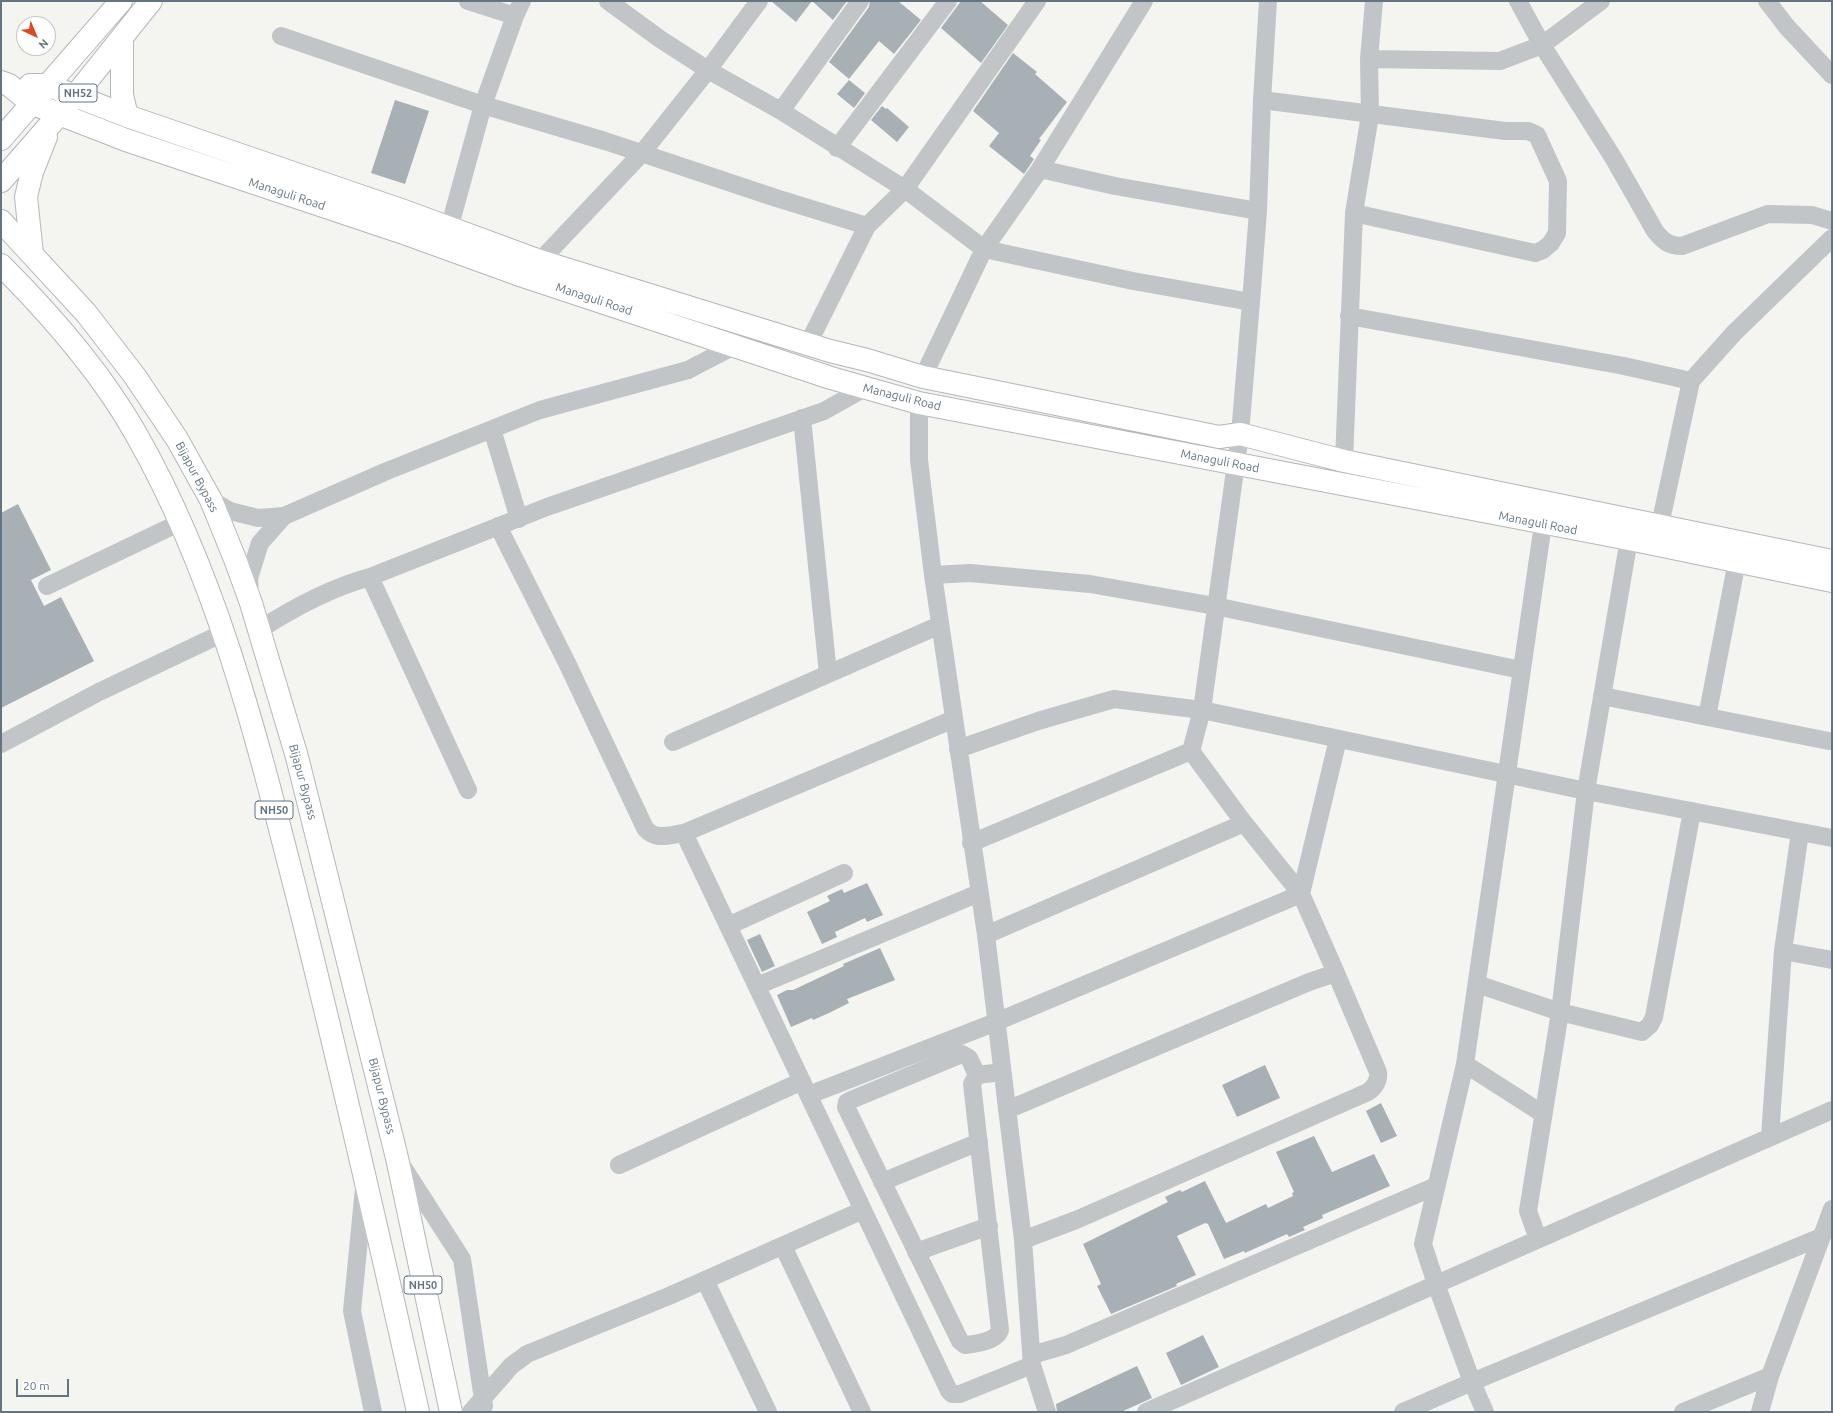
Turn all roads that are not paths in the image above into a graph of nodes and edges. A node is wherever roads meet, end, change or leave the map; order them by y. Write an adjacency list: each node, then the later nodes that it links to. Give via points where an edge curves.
1 (121, 1): 24 (main road, NH52)
2 (151, 1): 18 (main road, NH52)
3 (468, 1): 16 (street)
4 (608, 1): 15 (street)
5 (759, 1): 21 (street)
6 (860, 1): 29 (street)
7 (948, 1): 34 (street)
8 (1037, 1): 38 (street)
9 (1144, 1): 36 (street)
10 (1268, 1): 26 (street)
11 (1374, 1): 20 (street)
12 (1518, 1): 19 (street)
13 (1601, 1): 19 (street)
14 (1767, 1): 22 (street, via 1787,27)
15 (630, 7): 21 (street, via 660,39)
16 (518, 9): 28 (street)
17 (281, 36): 28 (street)
18 (122, 38): 25 (main road, NH52); 31 (main road, via 122,101)
19 (1542, 45): 20 (street, via 1500,61); 41 (street, via 1614,159 1655,232 1663,241 1672,246 1682,246 1768,214 1812,214)
20 (1369, 59): 30 (street)
21 (708, 70): 29 (street); 35 (street)
22 (1832, 75)
23 (5, 84): 24 (main road, Managuli Road); 27 (main road, Managuli Road)
24 (47, 85): 25 (main road, Managuli Road); 27 (main road, NH52)
25 (75, 96): 31 (main road, Managuli Road); 32 (main road, NH52)
26 (1262, 100): 30 (street); 39 (street)
27 (31, 103): 32 (main road, Managuli Road); 33 (main road, NH52)
28 (483, 105): 35 (street); 44 (street)
29 (781, 111): 34 (street)
30 (1370, 115): 40 (street); 40 (street, via 1534,132 1540,139 1558,181 1557,232 1551,243 1535,253)
31 (127, 116): 44 (main road, Managuli Road)
32 (55, 118): 37 (main road, NH52); 44 (main road, Managuli Road); 47 (main road, via 32,172 26,197)
33 (1, 139)
34 (837, 148): 38 (street)
35 (642, 153): 43 (street); 48 (street)
36 (1040, 169): 39 (street, via 1115,186); 46 (street)
37 (1, 181)
38 (905, 189): 43 (street); 46 (street)
39 (1258, 211): 50 (street)
40 (1354, 213): 51 (street)
41 (1832, 220)
42 (1, 221): 47 (main road, Bijapur Bypass / NH50)
43 (866, 226): 52 (street)
44 (447, 237): 48 (main road, Managuli Road); 53 (main road, Managuli Road, via 517,274)
45 (1832, 238): 55 (street)
46 (984, 249): 50 (street, via 1133,281); 54 (street)
47 (32, 254): 63 (main road, Bijapur Bypass / NH50, via 86,313 134,375 177,440)
48 (540, 261): 52 (main road, Managuli Road)
49 (1, 265): 66 (main road, NH50, via 49,315 96,372 135,432)
50 (1251, 302): 60 (street)
51 (1349, 316): 55 (street, via 1624,366); 61 (street)
52 (808, 344): 54 (main road, Managuli Road)
53 (736, 345): 56 (main road, Managuli Road); 59 (street, via 688,370 540,410)
54 (923, 377): 60 (main road, Managuli Road, via 1219,437)
55 (1690, 381): 68 (street)
56 (864, 388): 57 (main road, Managuli Road); 58 (street, via 824,411)
57 (919, 403): 62 (main road, Managuli Road); 73 (street, via 919,460)
58 (802, 418): 65 (street); 83 (street)
59 (492, 429): 64 (street); 65 (street)
60 (1240, 434): 61 (main road, Managuli Road); 62 (street)
61 (1344, 461): 68 (main road, Managuli Road)
62 (1236, 464): 67 (main road, Managuli Road); 78 (street)
63 (211, 500): 64 (street, via 230,511 258,518); 77 (main road, Bijapur Bypass / NH50)
64 (284, 516): 77 (street, via 260,543 249,578)
65 (519, 519): 69 (street)
66 (181, 522): 76 (street); 81 (main road, NH50, via 214,603)
67 (1543, 524): 70 (main road, Managuli Road); 82 (street)
68 (1660, 525): 72 (main road, Managuli Road)
69 (498, 526): 74 (street); 100 (street, via 567,663 645,828 659,837)
70 (1629, 540): 71 (main road, Managuli Road); 84 (street)
71 (1737, 561): 75 (main road, Managuli Road); 86 (street)
72 (1832, 561)
73 (933, 575): 78 (street, via 970,573 1090,584); 79 (street)
74 (370, 578): 80 (street, via 355,581 300,606); 95 (street)
75 (1832, 581)
76 (47, 586)
77 (251, 603): 80 (main road, Bijapur Bypass / NH50)
78 (1215, 606): 82 (street); 85 (street)
79 (940, 625): 83 (street); 87 (street)
80 (259, 630): 124 (main road, Bijapur Bypass / NH50, via 297,757)
81 (223, 633): 91 (street, via 100,692); 126 (main road, NH50, via 249,716 287,856)
82 (1521, 670): 94 (street)
83 (828, 674): 90 (street)
84 (1602, 696): 86 (street); 96 (street)
85 (1202, 710): 88 (street); 92 (street, via 1114,698); 93 (street)
86 (1707, 717): 89 (street)
87 (954, 719): 92 (street); 100 (street)
88 (1338, 739): 94 (street); 105 (street)
89 (1829, 741)
90 (673, 742)
91 (1, 744)
92 (958, 749): 102 (street)
93 (1191, 751): 98 (street); 102 (street)
94 (1507, 774): 96 (street); 111 (street)
95 (468, 790)
96 (1586, 791): 97 (street); 113 (street)
97 (1692, 811): 99 (street); 113 (street, via 1654,1016 1650,1025 1642,1032)
98 (1244, 823): 105 (street); 107 (street)
99 (1800, 832): 101 (street); 108 (street)
100 (684, 833): 106 (street)
101 (1832, 838)
102 (972, 843): 104 (street)
103 (844, 873): 106 (street)
104 (979, 893): 107 (street); 112 (street)
105 (1301, 894): 110 (street); 114 (street)
106 (728, 926): 112 (street)
107 (986, 935): 114 (street)
108 (1783, 951): 109 (street); 122 (street)
109 (1832, 960)
110 (1336, 972): 119 (street); 134 (street, via 1378,1072 1379,1077 1374,1087 1368,1092 1076,1220)
111 (1477, 984): 113 (street); 115 (street)
112 (757, 986): 118 (street)
113 (1560, 1012): 121 (street)
114 (996, 1022): 116 (street); 118 (street)
115 (1465, 1064): 121 (street); 128 (street)
116 (1002, 1072): 117 (street); 119 (street)
117 (977, 1076): 123 (street, via 972,1084); 127 (street, via 969,1058 962,1054 847,1102 848,1112)
118 (806, 1088): 125 (street); 130 (street)
119 (1007, 1110): 134 (street)
120 (1832, 1110): 122 (street)
121 (1543, 1114): 133 (street, via 1528,1212)
122 (1770, 1136): 133 (street)
123 (979, 1142): 127 (street); 131 (street)
124 (397, 1158): 142 (street, via 462,1259); 145 (main road, Bijapur Bypass / NH50)
125 (619, 1165)
126 (365, 1179): 143 (street, via 352,1311); 144 (main road, NH50)
127 (882, 1182): 136 (street)
128 (1436, 1186): 138 (street, via 1423,1244); 139 (street)
129 (1832, 1209): 132 (street)
130 (863, 1210): 135 (street); 139 (street, via 952,1394 960,1394)
131 (989, 1226): 136 (street); 136 (street, via 1000,1326 998,1336 990,1340 967,1345 961,1343)
132 (1821, 1237): 140 (street); 141 (street)
133 (1538, 1239): 138 (street)
134 (1023, 1240): 139 (street)
135 (783, 1246): 137 (street); 147 (street)
136 (916, 1252)
137 (705, 1280): 142 (street, via 527,1354 511,1366); 146 (street)
138 (1436, 1284): 141 (street); 149 (street)
139 (1032, 1360): 148 (street)
140 (1770, 1376): 152 (street); 153 (street)
141 (1472, 1382): 150 (street); 151 (street)
142 (479, 1408)
143 (373, 1412)
144 (418, 1412)
145 (451, 1412)
146 (768, 1412)
147 (862, 1412)
148 (1048, 1412)
149 (1146, 1412)
150 (1403, 1412)
151 (1485, 1412)
152 (1683, 1412)
153 (1760, 1412)

